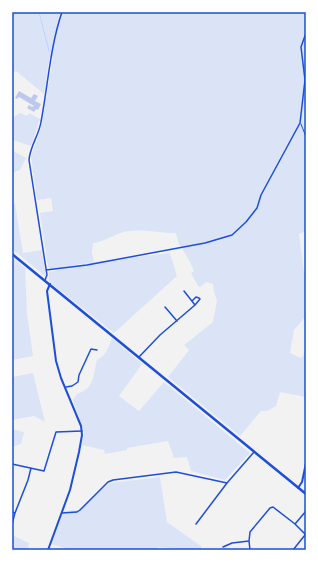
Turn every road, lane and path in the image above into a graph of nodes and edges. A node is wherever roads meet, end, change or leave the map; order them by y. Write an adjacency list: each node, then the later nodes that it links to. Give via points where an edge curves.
1 (62, 12): 6 (street, via 44,95 41,124 29,160)
2 (306, 33): 3 (street, via 301,47 305,80)
3 (300, 124): 4 (path); 6 (street, via 261,195 257,208 232,235 205,243)
4 (306, 137)
5 (12, 254): 7 (main road)
6 (46, 270): 7 (street)
7 (45, 280): 8 (main road)
8 (50, 284): 15 (main road); 16 (street, via 47,291 56,360)
9 (184, 291): 10 (street)
10 (192, 301): 11 (street); 11 (street, via 196,297 199,298)
11 (195, 305): 13 (street)
12 (165, 308): 13 (street)
13 (177, 321): 15 (street)
14 (97, 350): 16 (street, via 91,349 79,374 78,382)
15 (139, 357): 18 (main road)
16 (66, 387): 17 (street)
17 (82, 431): 21 (street, via 56,432 44,471); 28 (street, via 70,490)
18 (254, 452): 22 (street); 23 (main road)
19 (306, 463): 23 (street)
20 (12, 464): 21 (street)
21 (31, 468): 27 (street)
22 (226, 483): 28 (street, via 176,472 113,480 77,512); 30 (street)
23 (298, 488): 24 (main road)
24 (306, 494)
25 (306, 511): 31 (street)
26 (12, 512): 27 (street)
27 (15, 513): 29 (street)
28 (62, 513): 34 (street)
29 (12, 524)
30 (196, 524)
31 (295, 524): 32 (street, via 273,507 270,508 250,532); 36 (street, via 305,535)
32 (249, 541): 33 (street); 35 (street)
33 (223, 548)
34 (48, 550)
35 (250, 550)
36 (293, 550)

